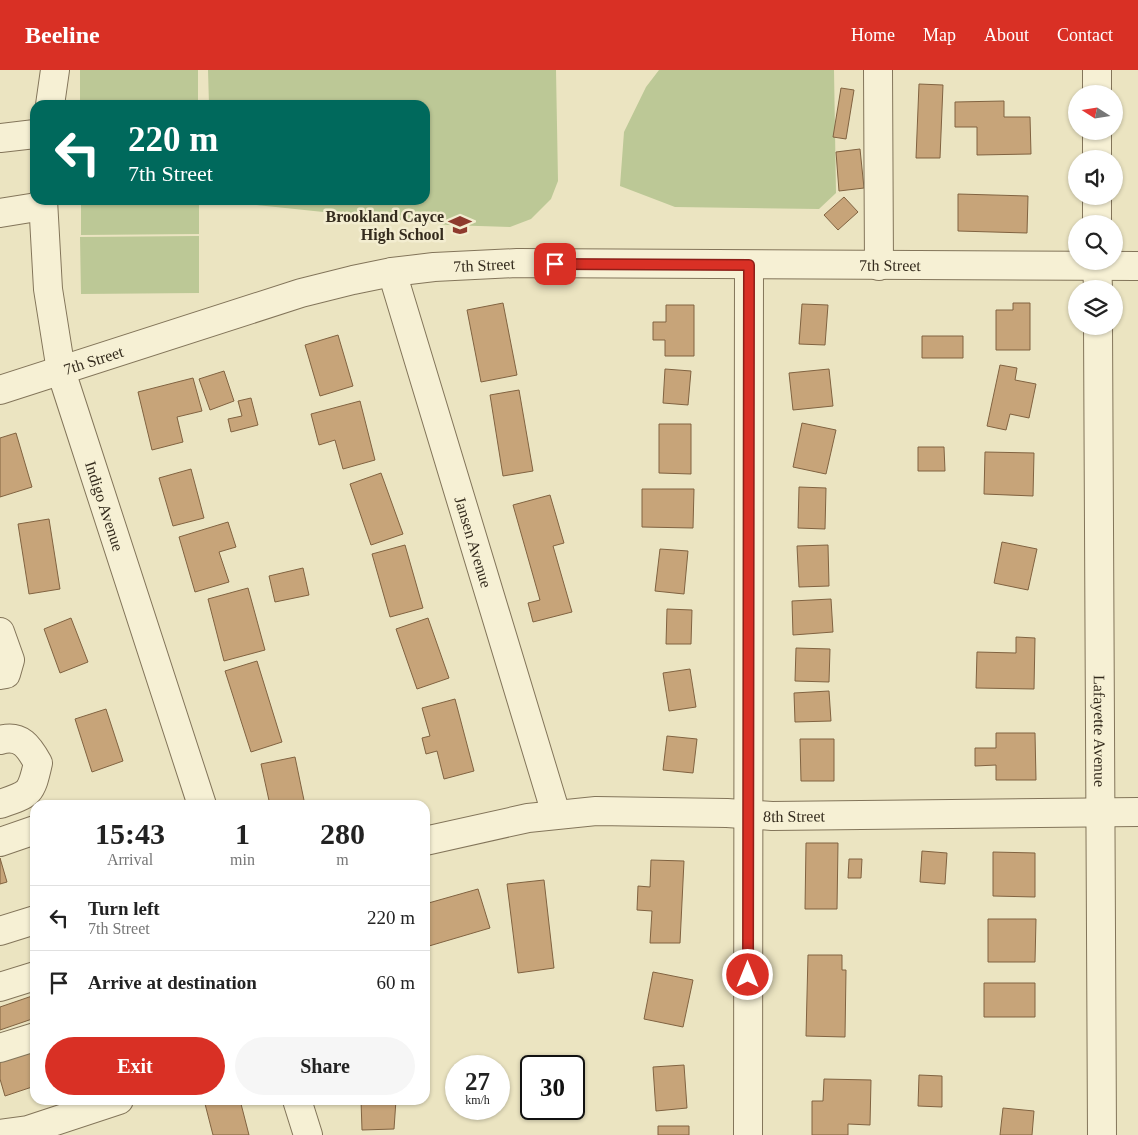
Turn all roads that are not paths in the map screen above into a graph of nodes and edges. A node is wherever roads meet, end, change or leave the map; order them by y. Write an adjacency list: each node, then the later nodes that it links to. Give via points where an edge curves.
1 (55, 70): 5 (street)
2 (878, 70): 12 (street)
3 (1097, 70): 4 (street)
4 (1097, 85)
5 (51, 100)
6 (30, 135): 7 (street)
7 (0, 138)
8 (33, 205): 10 (street)
9 (43, 205): 17 (street, Indigo Avenue, via 48,289)
10 (0, 212)
11 (749, 265): 12 (street, 7th Street); 14 (street, 7th Street, via 517,263 434,266); 27 (street)
12 (879, 266): 15 (street, 7th Street)
13 (1138, 266): 15 (street, 7th Street)
14 (392, 272): 17 (street, 7th Street, via 301,294); 26 (street, Jansen Avenue)
15 (1098, 272)
16 (1098, 335): 24 (street, Lafayette Avenue)
17 (61, 371): 18 (street, 7th Street); 22 (street, Indigo Avenue)
18 (0, 390)
19 (0, 632): 20 (street, via 10,660 6,674)
20 (0, 676)
21 (0, 740): 23 (street, via 10,737 28,745 38,763 33,787 23,796)
22 (200, 800)
23 (0, 804)
24 (1100, 812): 25 (street, 8th Street); 27 (street, 8th Street); 42 (street, Lafayette Avenue)
25 (1138, 812)
26 (556, 814): 27 (street, 8th Street, via 596,811); 29 (street, 8th Street)
27 (748, 815): 41 (street)
28 (30, 832): 30 (street)
29 (430, 840)
30 (0, 842)
31 (30, 921): 32 (street)
32 (0, 930)
33 (30, 978): 34 (street)
34 (0, 987)
35 (30, 1039): 36 (street)
36 (0, 1048)
37 (105, 1105): 39 (street, via 28,1130)
38 (299, 1105): 40 (street)
39 (0, 1134)
40 (308, 1135)
41 (748, 1135)
42 (1102, 1135)

